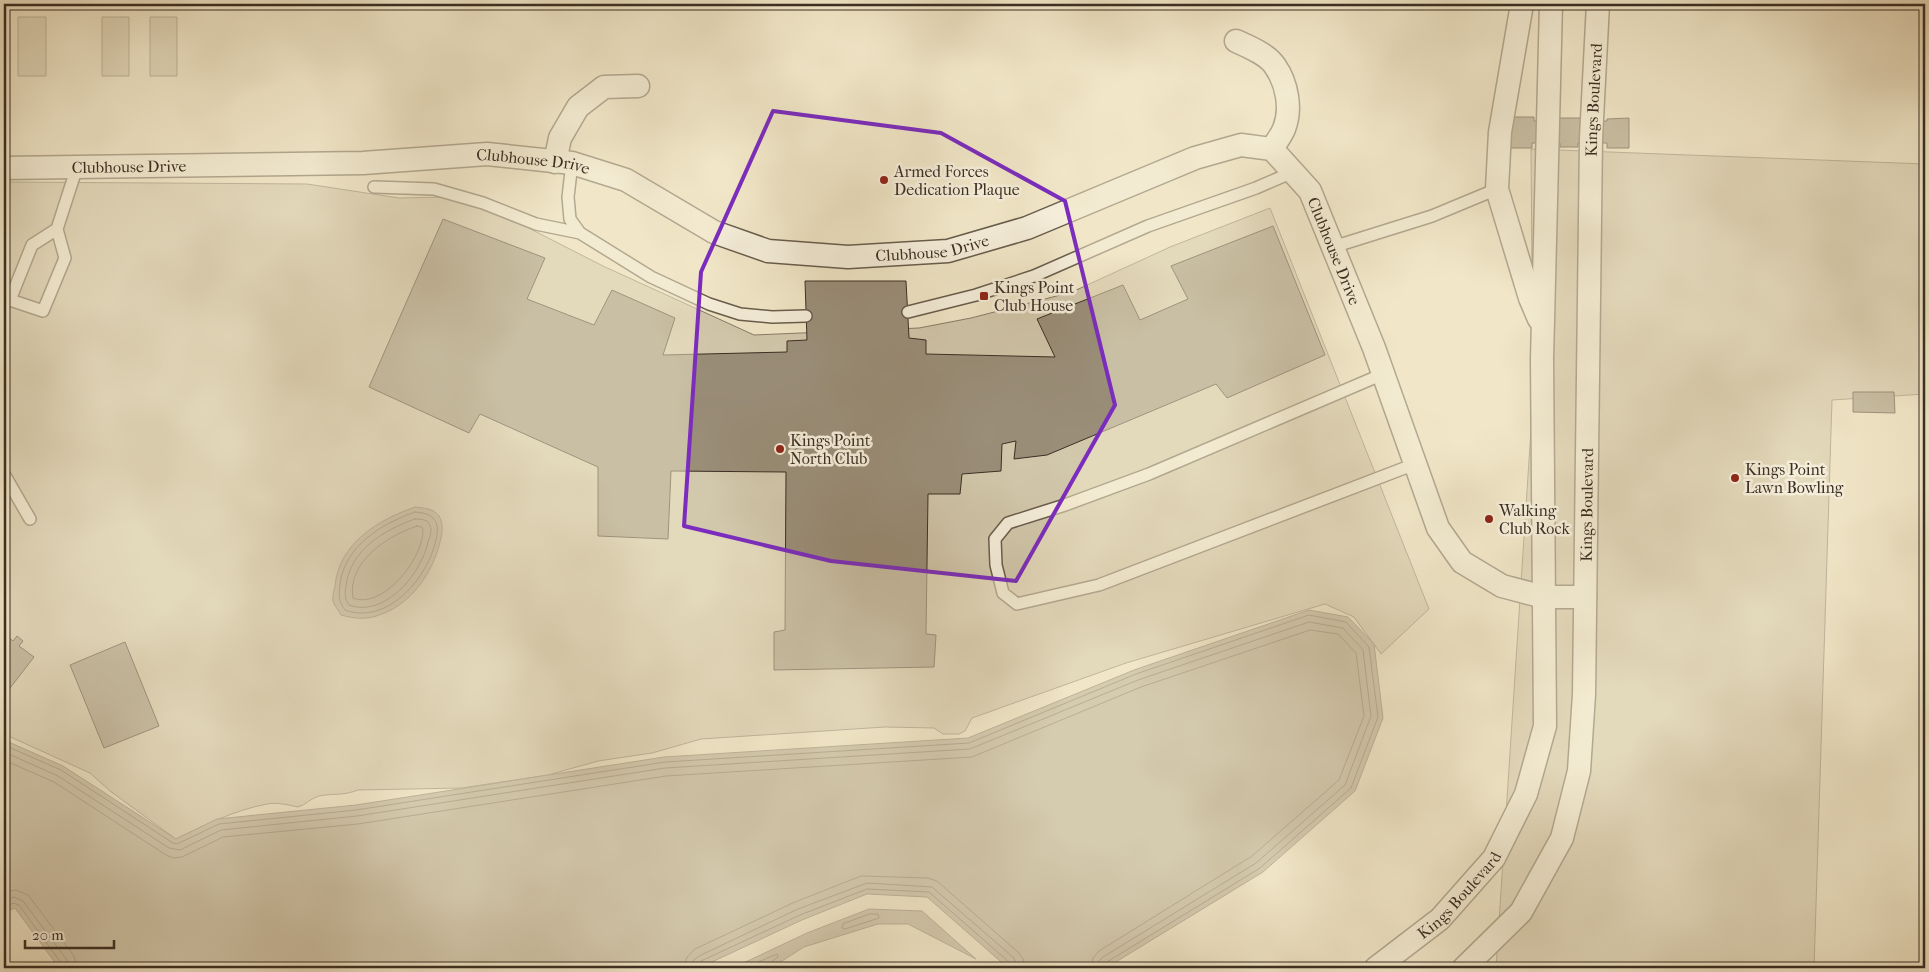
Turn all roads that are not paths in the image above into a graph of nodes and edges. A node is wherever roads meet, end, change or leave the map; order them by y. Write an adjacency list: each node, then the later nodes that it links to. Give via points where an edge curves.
1 (1522, 4): 12 (street, Kings Boulevard, via 1500,132)
2 (1551, 4): 18 (street, Kings Boulevard)
3 (1598, 4): 24 (street, Kings Boulevard, via 1591,138)
4 (1236, 40): 6 (street, via 1274,64 1285,85 1288,110 1284,128)
5 (638, 86): 7 (street, via 604,87 578,107 560,138)
6 (1272, 149): 7 (street, Clubhouse Drive, via 1241,145 1195,158 1027,228 948,251 848,258 768,251 714,232 626,180); 10 (street, Clubhouse Drive)
7 (563, 162): 8 (street, Clubhouse Drive, via 487,154 363,164); 14 (lane, via 570,219)
8 (77, 167): 9 (street, Clubhouse Drive); 13 (lane)
9 (4, 168)
10 (1293, 172): 15 (street, Clubhouse Drive, via 1310,191); 16 (lane, via 1148,226 1034,276)
11 (374, 187): 14 (lane, via 434,189 483,203 536,224)
12 (1497, 189): 15 (lane, via 1432,216); 18 (street, Kings Boulevard, via 1530,298)
13 (56, 229): 13 (lane, via 32,245 10,300 43,311 65,258)
14 (580, 234): 17 (lane, via 652,277 709,304 740,314)
15 (1333, 247): 19 (street, Clubhouse Drive)
16 (908, 312)
17 (806, 316)
18 (1543, 327): 23 (street, Kings Boulevard)
19 (1383, 374): 20 (street, Clubhouse Drive); 20 (lane, via 1149,474 1008,523 995,539 996,565 1003,594 1017,604 1099,585)
20 (1415, 464): 23 (street, Clubhouse Drive, via 1438,528 1462,562 1502,586)
21 (4, 474): 22 (lane)
22 (30, 519)
23 (1544, 597): 24 (street, Clubhouse Drive); 25 (street, Kings Boulevard, via 1545,726 1526,794 1494,858 1440,919)
24 (1586, 597): 26 (street, Kings Boulevard, via 1579,771 1562,838 1521,912)
25 (1376, 968)
26 (1464, 968)

